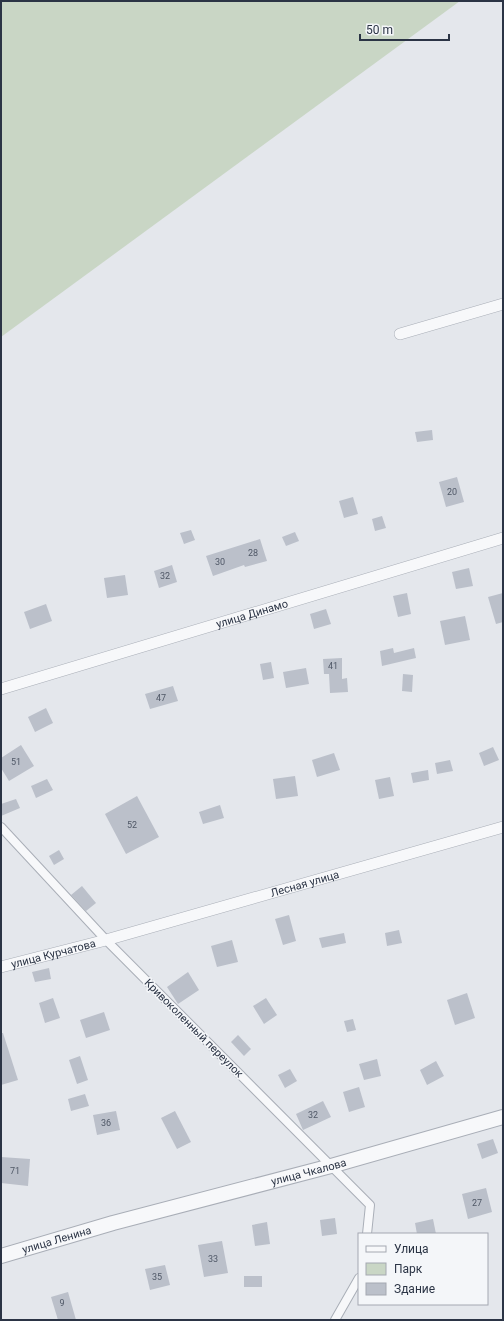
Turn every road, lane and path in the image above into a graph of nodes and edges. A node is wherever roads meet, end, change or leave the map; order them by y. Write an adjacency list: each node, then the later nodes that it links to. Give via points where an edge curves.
1 (503, 304): 2 (street)
2 (400, 334)
3 (503, 538): 4 (street, улица Динамо)
4 (1, 689)
5 (1, 827): 7 (street, Кривоколенный переулок)
6 (503, 827): 7 (street, Лесная улица)
7 (106, 940): 8 (street, улица Курчатова); 10 (street, Кривоколенный переулок)
8 (1, 967)
9 (503, 1118): 10 (street, улица Чкалова)
10 (331, 1166): 11 (street, улица Чкалова); 12 (street, Кривоколенный переулок, via 370,1205)
11 (113, 1223): 13 (street, улица Ленина)
12 (367, 1233)
13 (1, 1256)
14 (358, 1280): 15 (street)
15 (335, 1320)

